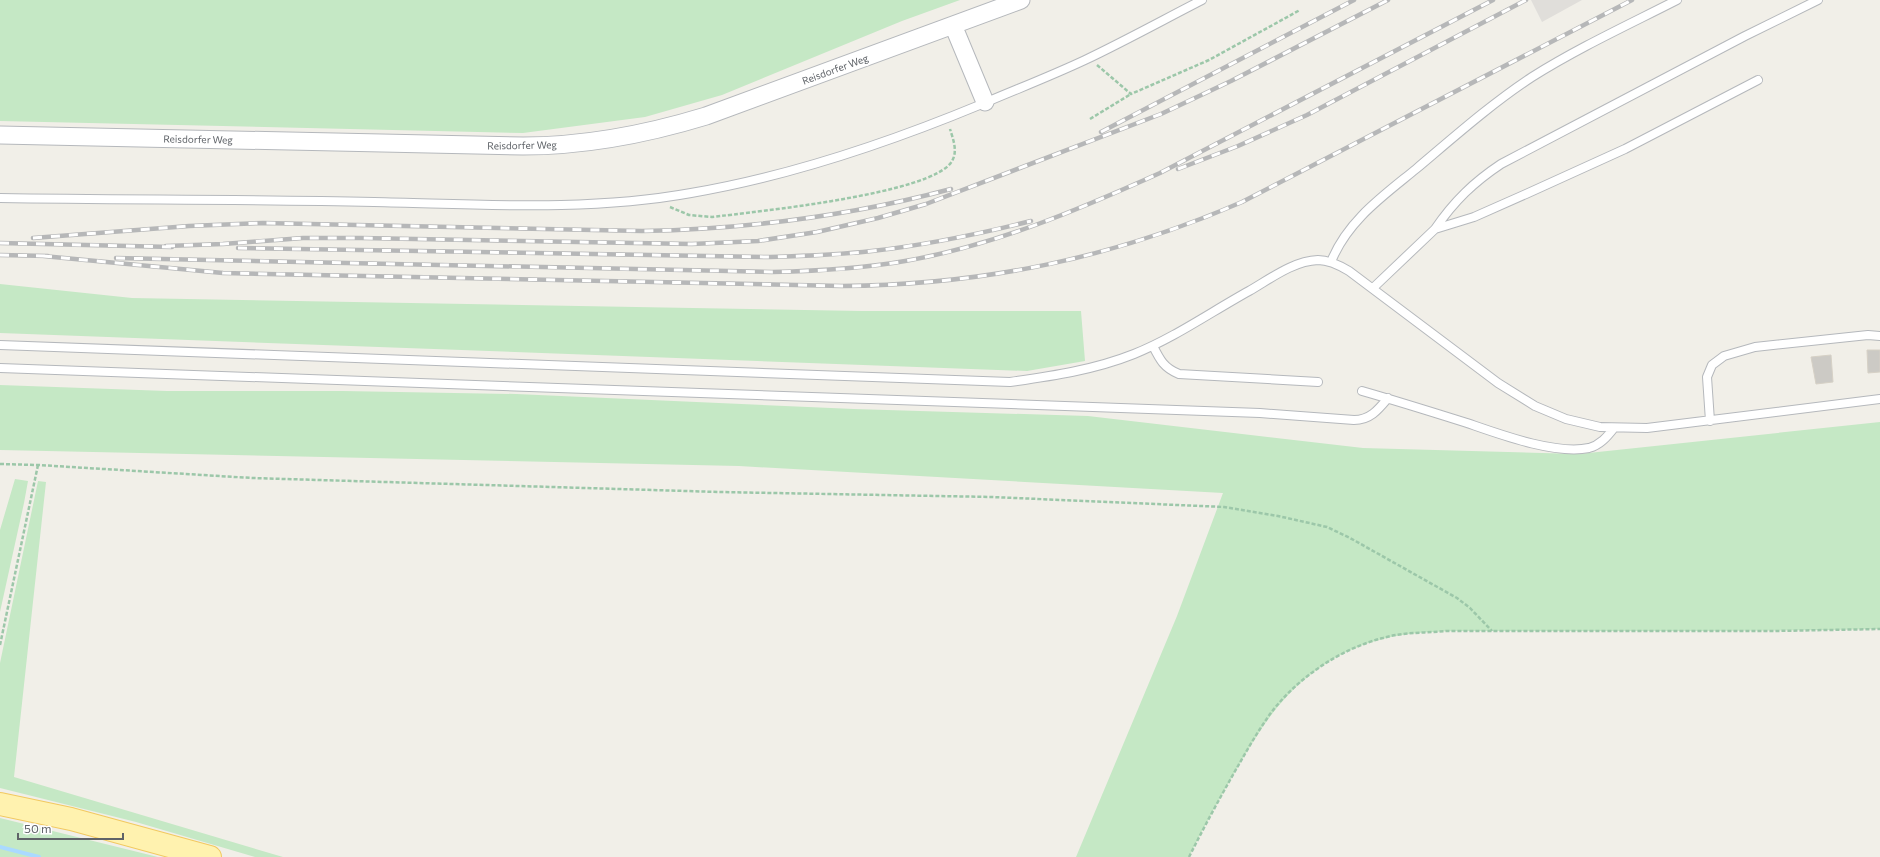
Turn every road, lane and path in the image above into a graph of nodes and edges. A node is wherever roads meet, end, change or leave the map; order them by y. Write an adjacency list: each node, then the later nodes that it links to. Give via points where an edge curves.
1 (1021, 0): 6 (street, Reisdorfer Weg)
2 (1202, 0): 7 (lane)
3 (1677, 0): 17 (lane, via 1569,55 1496,103 1367,210 1346,232)
4 (1818, 0): 16 (lane, via 1502,164 1479,179 1460,196)
5 (1300, 10): 9 (path, via 1215,56)
6 (953, 25): 10 (street); 13 (street, Reisdorfer Weg, via 694,120 644,133 584,142 523,146)
7 (1090, 58): 9 (path); 10 (lane)
8 (1758, 80): 16 (lane, via 1625,149 1520,198)
9 (1131, 94): 12 (path)
10 (985, 102): 11 (lane)
11 (947, 118): 15 (lane, via 782,173 724,187); 15 (path, via 955,148 952,161 946,169 936,175 907,184 833,200 712,217 690,215)
12 (1090, 119)
13 (0, 135)
14 (0, 198): 15 (lane, via 537,205)
15 (654, 199)
16 (1435, 229): 18 (lane)
17 (1331, 262): 18 (lane); 21 (lane, via 1309,261 1288,268)
18 (1374, 288): 28 (lane, via 1498,383 1535,406 1566,419)
19 (1880, 336): 27 (lane, via 1755,346 1724,356 1712,365 1707,378)
20 (0, 345): 21 (lane, via 1010,382 1093,368)
21 (1153, 346): 23 (lane, via 1162,364 1179,374)
22 (0, 368): 25 (lane, via 1260,413 1354,420 1372,415)
23 (1318, 382)
24 (1362, 391): 25 (lane)
25 (1388, 398): 28 (lane, via 1512,438 1561,448 1584,449 1594,446 1602,442)
26 (1880, 399): 27 (lane)
27 (1710, 421): 28 (lane, via 1647,428)
28 (1614, 428)
29 (0, 464): 30 (path)
30 (38, 465): 32 (path, via 252,478 703,492 992,497 1224,507 1320,525 1343,534 1457,598); 33 (path)
31 (1880, 629): 32 (path)
32 (1492, 631): 36 (path, via 1446,631 1383,638 1343,654 1311,674 1286,696 1267,718 1217,803)
33 (0, 645)
34 (0, 804): 35 (main road, via 78,821)
35 (210, 857)
36 (1189, 857)

